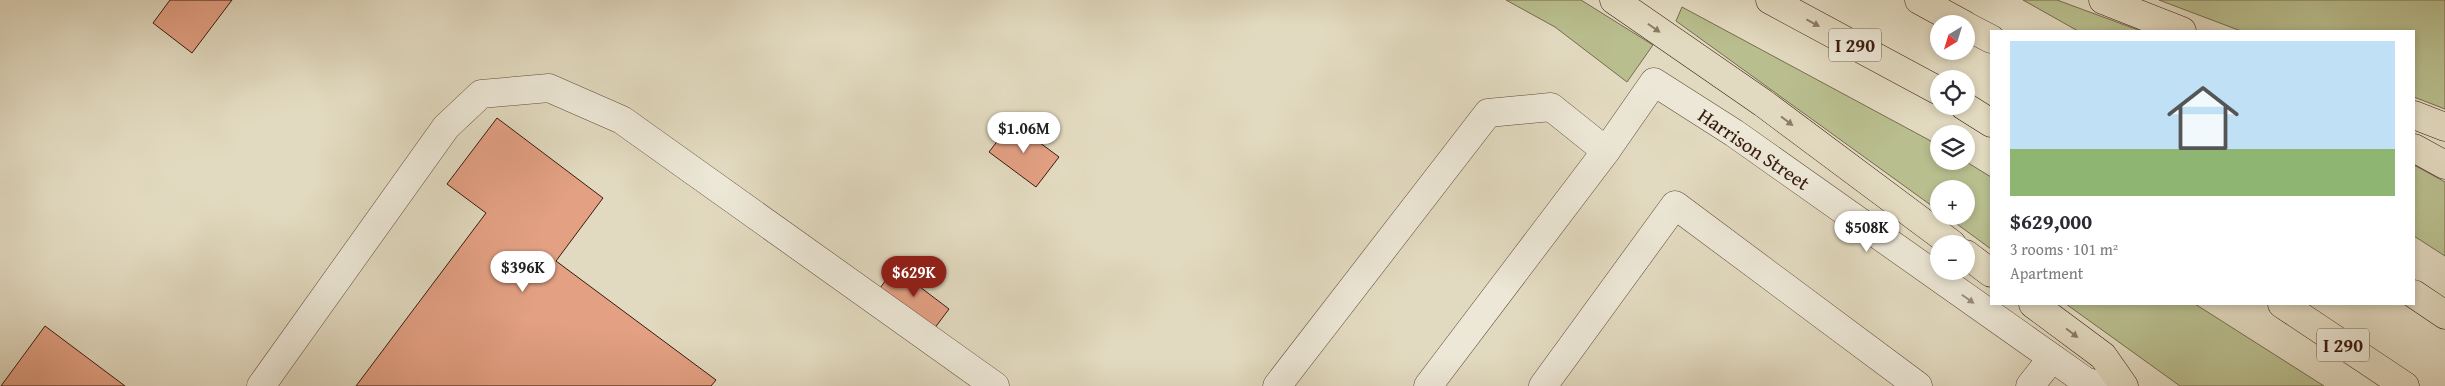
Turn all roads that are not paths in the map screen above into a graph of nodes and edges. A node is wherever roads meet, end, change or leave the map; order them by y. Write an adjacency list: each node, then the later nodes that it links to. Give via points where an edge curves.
1 (1614, 0): 17 (highway, one-way to 17, via 1763,103)
2 (1770, 0): 9 (highway, I 290, one-way to 9)
3 (1919, 0): 5 (highway)
4 (2103, 0): 7 (highway)
5 (1947, 15)
6 (1975, 30): 8 (highway)
7 (2179, 30)
8 (1990, 38)
9 (1930, 86)
10 (1975, 113): 12 (highway)
11 (2415, 115): 13 (highway)
12 (1990, 122)
13 (2445, 127)
14 (2415, 149): 16 (highway)
15 (1606, 151): 24 (street, Harrison Street, one-way to 24, via 1654,82 1734,134); 27 (street, via 1551,107 1488,113); 28 (street)
16 (2445, 165)
17 (1940, 235)
18 (1975, 261): 19 (highway)
19 (1990, 272)
20 (2415, 295): 23 (highway)
21 (2034, 305): 33 (highway, one-way to 33, via 2103,356)
22 (2284, 305): 34 (highway, I 290)
23 (2445, 315)
24 (2052, 358): 31 (street); 32 (street, Harrison Street, via 2085,381)
25 (261, 386): 26 (street, via 446,127 481,94 549,88 622,120)
26 (995, 386)
27 (1277, 386)
28 (1428, 386)
29 (1543, 386): 30 (street, via 1675,205)
30 (1918, 386)
31 (2030, 386)
32 (2099, 386)
33 (2124, 386)
34 (2405, 386)

